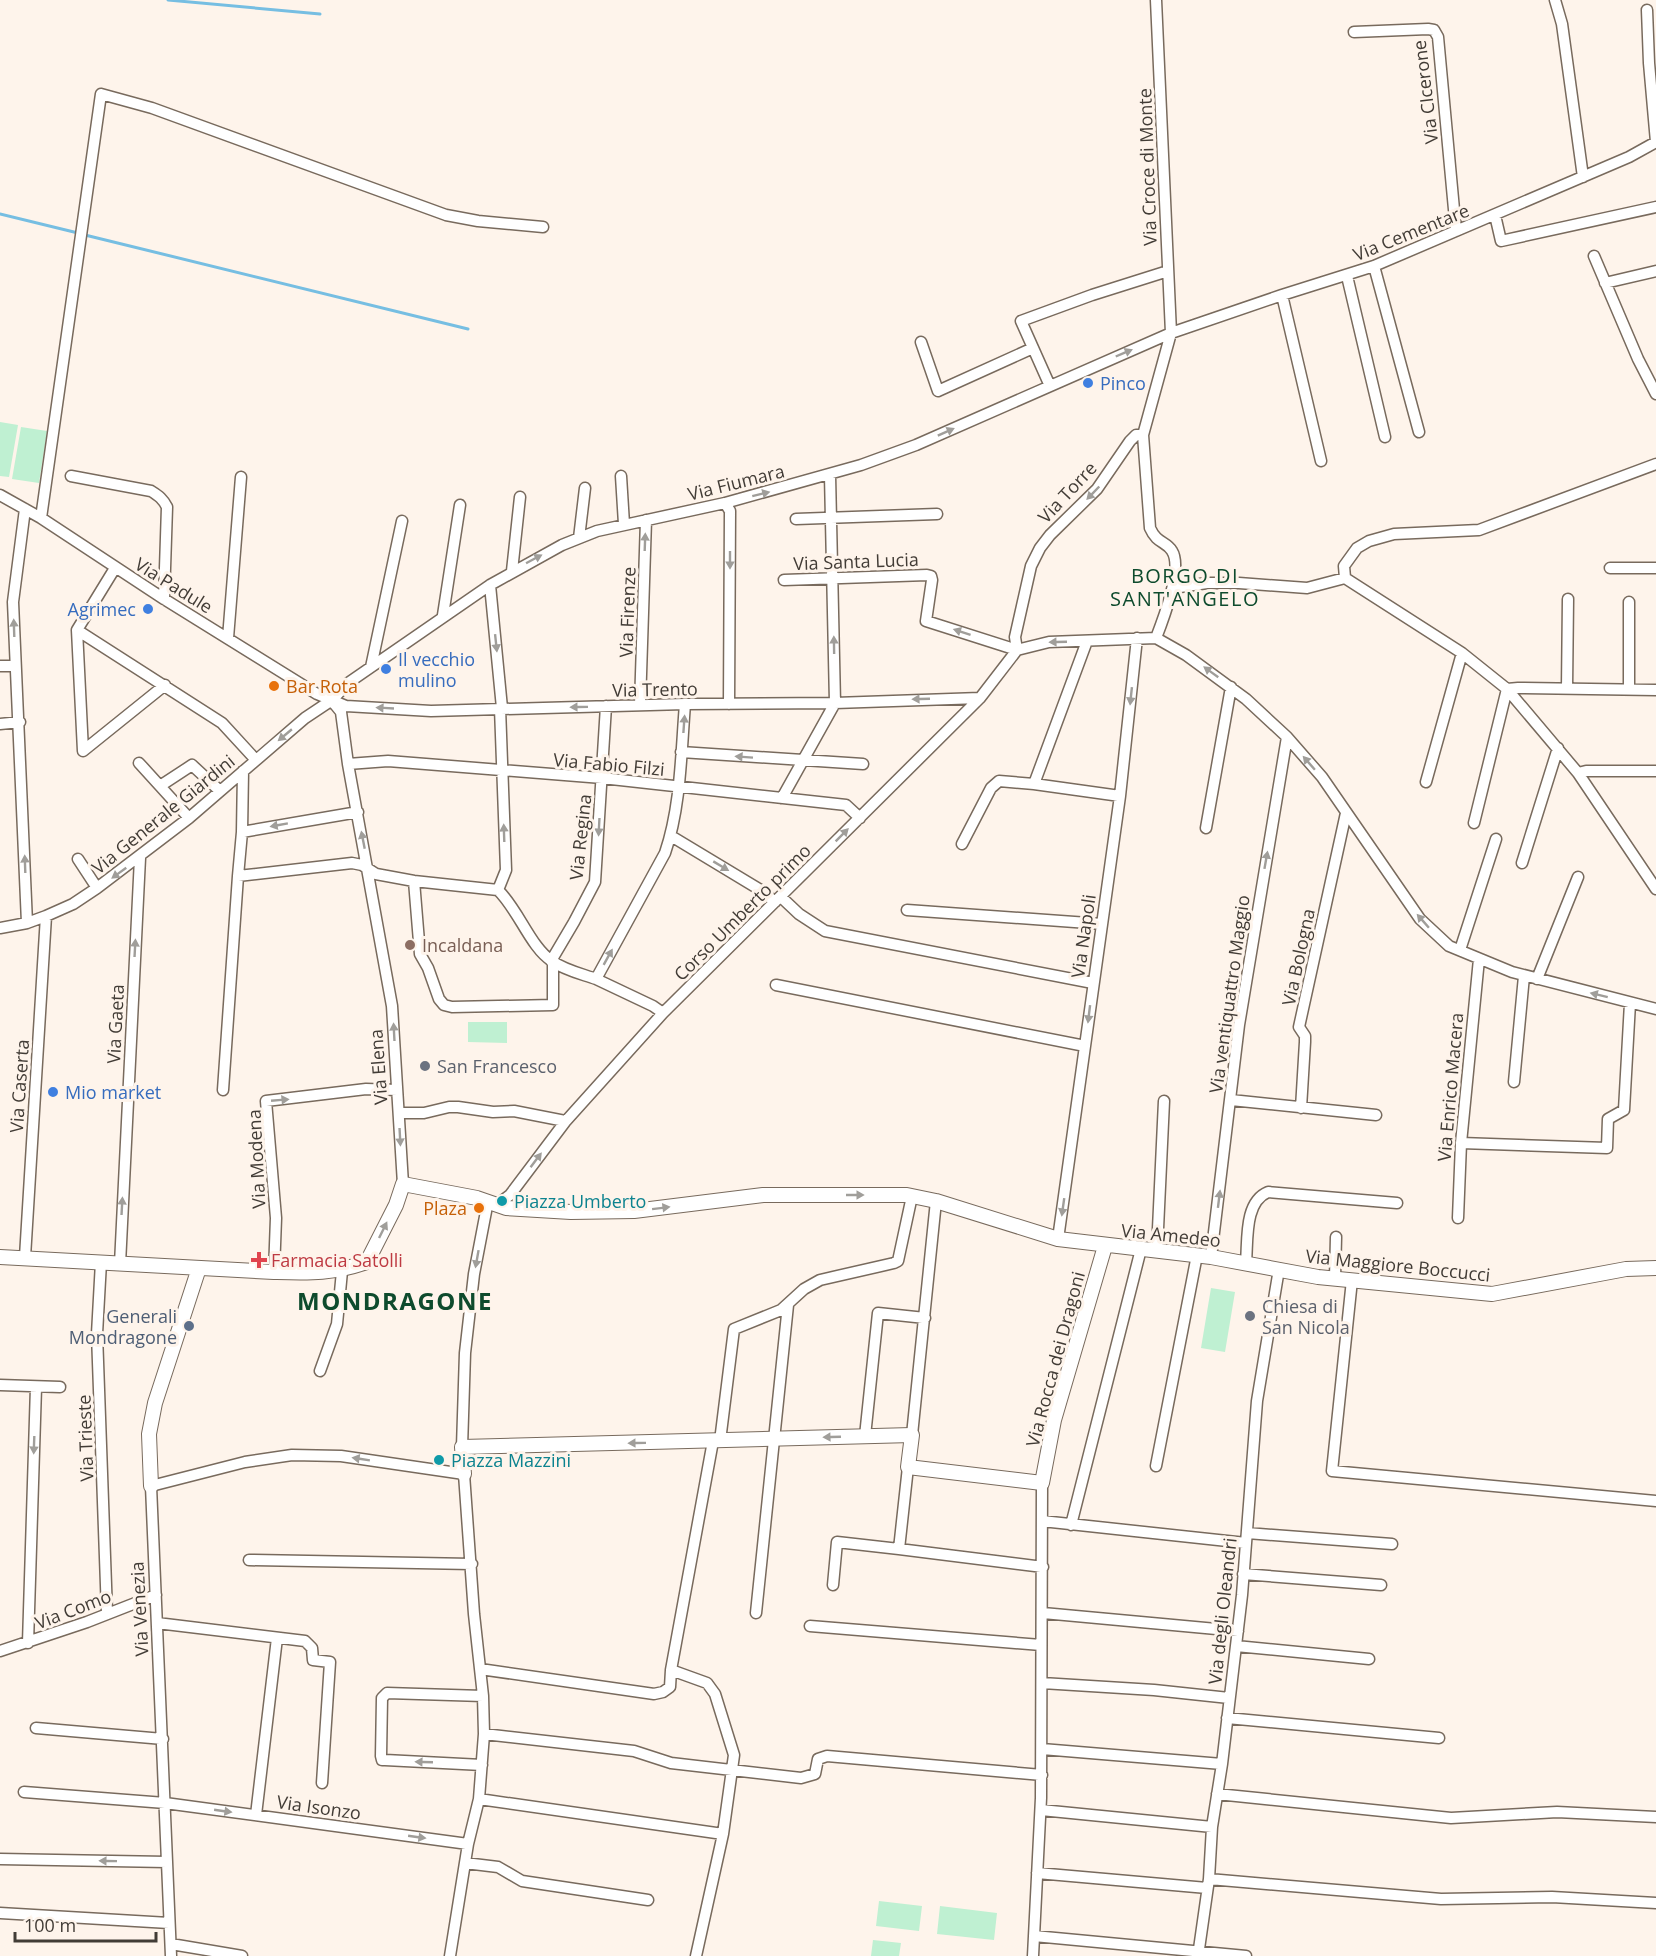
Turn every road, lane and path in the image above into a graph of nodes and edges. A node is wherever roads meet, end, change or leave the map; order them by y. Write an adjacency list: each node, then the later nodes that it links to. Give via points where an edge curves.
1 (1156, 0): 13 (street, Via Croce di Monte)
2 (1555, 0): 6 (street, via 1562,24)
3 (1647, 10): 5 (street)
4 (1354, 32): 10 (street, Via CIcerone, via 1428,28 1438,37)
5 (1656, 142): 6 (street, Via Cementare)
6 (1583, 177): 8 (street, Via Cementare)
7 (1656, 207): 8 (street, via 1501,241)
8 (1495, 215): 10 (street, Via Cementare)
9 (543, 227): 39 (street, via 446,214 152,108 101,94)
10 (1456, 231): 12 (street, Via Cementare)
11 (1594, 256): 16 (street)
12 (1374, 266): 15 (street, Via Cementare); 23 (street)
13 (1168, 271): 18 (street, Via Croce di Monte); 20 (street, via 1022,321)
14 (1656, 271): 16 (street)
15 (1347, 276): 17 (street, Via Cementare); 25 (street)
16 (1605, 283): 22 (street)
17 (1282, 295): 18 (street, Via Cementare); 26 (street)
18 (1171, 333): 21 (street, Via Fiumara, one-way to 18); 24 (street)
19 (921, 342): 20 (street, via 938,391)
20 (1033, 348): 21 (street)
21 (1050, 386): 28 (street, Via Fiumara, one-way to 21, via 915,445)
22 (1656, 394)
23 (1419, 432)
24 (1143, 435): 54 (street, via 1150,528 1155,538 1173,552); 64 (street, Via Torre, one-way to 64, via 1130,441 1097,489 1040,548 1031,566 1015,637)
25 (1385, 437)
26 (1321, 461)
27 (1656, 464): 51 (street, via 1479,530 1394,534 1369,541 1357,548 1344,566)
28 (830, 475): 35 (street, Via Fiumara, one-way to 28); 41 (street)
29 (71, 476): 55 (street, via 151,491 164,501)
30 (621, 476): 44 (street)
31 (241, 477): 60 (street)
32 (585, 488): 45 (street)
33 (0, 495): 37 (street, Via Padule)
34 (520, 497): 49 (street)
35 (725, 503): 42 (street, Via Fiumara); 78 (street, one-way to 78, via 730,511)
36 (460, 505): 58 (street)
37 (25, 509): 39 (street, Via Padule); 67 (street, one-way to 37, via 13,602)
38 (937, 514): 41 (street)
39 (40, 518): 46 (street, Via Padule)
40 (796, 519): 41 (street)
41 (831, 519): 50 (street)
42 (646, 520): 44 (street, Via Fiumara); 80 (street, Via Firenze, one-way to 42)
43 (402, 521): 68 (street)
44 (624, 524): 45 (street, Via Fiumara)
45 (579, 538): 49 (street, Via Fiumara, one-way to 45)
46 (116, 568): 55 (street, Via Padule); 59 (street)
47 (1610, 568): 48 (street)
48 (1656, 568)
49 (512, 571): 53 (street, Via Fiumara)
50 (833, 578): 52 (street, Via Santa Lucia); 64 (street, Via Santa Lucia, one-way to 50, via 926,621 931,576); 79 (street, one-way to 50)
51 (1345, 578): 54 (street, via 1307,588 1239,582); 65 (street)
52 (784, 580)
53 (490, 585): 58 (street, Via Fiumara); 82 (street, one-way to 82)
54 (1173, 588): 62 (street)
55 (164, 599): 60 (street, Via Padule)
56 (1568, 599): 71 (street)
57 (1629, 602): 73 (street)
58 (443, 615): 68 (street, Via Fiumara)
59 (77, 630): 69 (street); 69 (street, via 83,751)
60 (228, 638): 76 (street, Via Padule)
61 (1137, 638): 62 (street); 63 (street); 103 (street, Via Napoli, one-way to 103)
62 (1156, 638): 70 (street, one-way to 62)
63 (1087, 642): 64 (street, one-way to 64, via 1049,642); 99 (street)
64 (1017, 650): 75 (street, Corso Umberto primo)
65 (1462, 653): 72 (street); 98 (street)
66 (0, 666): 67 (street)
67 (15, 666): 83 (street)
68 (371, 667): 76 (street, Via Fiumara)
69 (165, 685): 88 (street, via 222,723)
70 (1230, 687): 85 (street); 110 (street)
71 (1567, 688): 72 (street); 73 (street)
72 (1507, 689): 86 (street); 109 (street)
73 (1629, 689): 74 (street)
74 (1656, 690)
75 (980, 698): 79 (street, Via Trento, one-way to 79); 108 (street, Corso Umberto primo)
76 (332, 700): 82 (street, Via Trento, one-way to 76, via 431,711 346,706); 88 (street, Via Generale Giardini, one-way to 88); 91 (street, Via Elena, via 341,712)
77 (685, 704): 78 (street, Via Trento); 80 (street, Via Trento); 87 (street, one-way to 77)
78 (729, 704): 79 (street, Via Trento)
79 (835, 704): 89 (street)
80 (640, 705): 81 (street, Via Trento)
81 (606, 706): 82 (street, Via Trento, one-way to 82); 97 (street, Via Regina)
82 (501, 708): 94 (street)
83 (20, 722): 84 (street); 128 (street, one-way to 83)
84 (0, 724)
85 (1287, 737): 106 (street, one-way to 85, via 1322,777); 146 (street, Via ventiquattro Maggio, one-way to 85, via 1254,925)
86 (1558, 748): 96 (street); 117 (street)
87 (681, 753): 89 (street, one-way to 87); 101 (street)
88 (256, 760): 93 (street, Via Generale Giardini)
89 (802, 760): 92 (street); 104 (street)
90 (139, 763): 100 (street)
91 (348, 764): 94 (street, Via Fabio Filzi, via 388,761); 105 (street, Via Elena)
92 (863, 764)
93 (243, 771): 102 (street, Via Generale Giardini); 111 (street)
94 (502, 771): 97 (street, Via Fabio Filzi); 124 (street, one-way to 94, via 506,870)
95 (1656, 771): 96 (street)
96 (1578, 773): 123 (street)
97 (602, 778): 101 (street, Via Fabio Filzi); 133 (street, Via Regina, one-way to 133, via 595,882)
98 (1426, 782)
99 (1034, 784): 103 (street); 114 (street, via 999,781 991,788)
100 (160, 786): 102 (street, via 192,765); 107 (street)
101 (678, 786): 104 (street, Via Fabio Filzi); 112 (street)
102 (220, 790): 107 (street, Via Generale Giardini)
103 (1120, 796): 129 (street, Via Napoli)
104 (782, 798): 108 (street, Via Fabio Filzi, via 846,805)
105 (358, 812): 111 (street, one-way to 111); 118 (street, Via Elena, one-way to 105)
106 (1346, 813): 131 (street, one-way to 106, via 1449,946 1420,919); 148 (street, Via Bologna, via 1299,1028 1305,1036)
107 (189, 818): 115 (street, Via Generale Giardini)
108 (860, 818): 125 (street, Corso Umberto primo, one-way to 108)
109 (1474, 823)
110 (1206, 828)
111 (242, 832): 119 (street)
112 (671, 836): 125 (street, one-way to 125); 135 (street, one-way to 112)
113 (1496, 839): 131 (street)
114 (962, 844)
115 (140, 858): 122 (street, Via Generale Giardini, one-way to 122); 170 (street, Via Gaeta, one-way to 115)
116 (78, 859): 122 (street)
117 (1522, 863)
118 (369, 869): 119 (street, via 352,863); 121 (street, via 376,874); 145 (street, Via Elena, one-way to 118, via 392,1006)
119 (238, 876): 144 (street)
120 (1578, 877): 136 (street)
121 (414, 881): 124 (street); 133 (street, via 420,954 444,1005 553,1005)
122 (97, 888): 127 (street, Via Generale Giardini)
123 (1656, 889)
124 (498, 890): 133 (street)
125 (778, 899): 137 (street, via 825,931); 141 (street, Corso Umberto primo)
126 (907, 910): 129 (street)
127 (46, 916): 128 (street, Via Generale Giardini); 166 (street, Via Caserta)
128 (27, 923): 130 (street, Via Generale Giardini)
129 (1102, 924): 137 (street, Via Napoli)
130 (0, 928)
131 (1460, 950): 132 (street)
132 (1479, 959): 134 (street); 152 (street, Via Enrico Macera)
133 (552, 961): 135 (street)
134 (1524, 976): 136 (street); 143 (street)
135 (596, 979): 141 (street)
136 (1537, 979): 139 (street, one-way to 136)
137 (1093, 983): 142 (street, Via Napoli, one-way to 142)
138 (776, 985): 142 (street)
139 (1630, 1003): 140 (street); 152 (street, via 1624,1110 1608,1119 1607,1148)
140 (1656, 1009)
141 (663, 1013): 151 (street, Corso Umberto primo)
142 (1085, 1046): 160 (street, Via Napoli, one-way to 160)
143 (1514, 1082)
144 (223, 1090)
145 (397, 1090): 149 (street, Via Elena); 175 (street, Via Modena, one-way to 145, via 276,1218 266,1101 366,1089)
146 (1231, 1100): 148 (street); 167 (street, Via ventiquattro Maggio, one-way to 146)
147 (1164, 1101): 163 (street)
148 (1300, 1108): 150 (street)
149 (399, 1113): 151 (street, via 458,1107 514,1111); 153 (street, Via Elena, one-way to 153)
150 (1376, 1115)
151 (565, 1121): 156 (street, Corso Umberto primo, one-way to 151, via 510,1195)
152 (1461, 1143): 158 (street, Via Enrico Macera)
153 (402, 1184): 156 (street, Via Amedeo); 174 (street, Via Elena, one-way to 153, via 367,1262 396,1205)
154 (912, 1196): 155 (street, Via Amedeo); 156 (street, Via Amedeo, one-way to 154, via 527,1210 608,1212 763,1195); 178 (street, via 898,1261 820,1280)
155 (936, 1201): 160 (street, Via Amedeo); 179 (street)
156 (493, 1203): 188 (street, one-way to 188, via 474,1274 465,1353)
157 (1397, 1203): 169 (street, via 1268,1192 1250,1213)
158 (1458, 1218)
159 (1336, 1237): 176 (street)
160 (1058, 1239): 161 (street, Via Amedeo)
161 (1105, 1246): 162 (street, Via Amedeo); 192 (street, Via Rocca dei Dragoni, via 1060,1400)
162 (1141, 1249): 163 (street, Via Amedeo); 196 (street)
163 (1157, 1250): 164 (street, Via Amedeo)
164 (1197, 1255): 167 (street, Via Amedeo); 189 (street)
165 (0, 1257): 166 (street, Via Elena)
166 (26, 1257): 168 (street, Via Elena)
167 (1212, 1257): 169 (street, Via Amedeo)
168 (101, 1262): 170 (street, Via Elena); 207 (street, Via Trieste, via 97,1334)
169 (1245, 1262): 173 (street, Via Amedeo)
170 (120, 1264): 171 (street, Via Elena)
171 (199, 1268): 175 (street, Via Elena); 193 (street, Via Venezia, via 155,1403 149,1434)
172 (1656, 1268): 177 (street, Via Maggiore Boccucci, via 1626,1269 1492,1294)
173 (1279, 1269): 176 (street, Via Maggiore Boccucci); 197 (street, Via degli Oleandri, via 1257,1401)
174 (342, 1271): 175 (street, Via Elena); 180 (street, via 337,1324)
175 (274, 1272)
176 (1335, 1278): 177 (street, Via Maggiore Boccucci)
177 (1352, 1280): 194 (street, via 1332,1471)
178 (788, 1305): 186 (street); 187 (street, via 734,1329)
179 (925, 1318): 184 (street); 185 (street, via 878,1313)
180 (320, 1371)
181 (0, 1385): 182 (street)
182 (36, 1387): 183 (street); 214 (street, one-way to 214)
183 (60, 1387)
184 (912, 1435): 185 (street); 190 (street)
185 (865, 1436): 186 (street, one-way to 186)
186 (773, 1439): 187 (street); 208 (street)
187 (716, 1441): 188 (street, one-way to 188); 220 (street)
188 (462, 1447): 191 (street)
189 (1156, 1466)
190 (908, 1467): 192 (street); 199 (street)
191 (464, 1474): 193 (street, one-way to 193, via 341,1456 292,1455 245,1462); 201 (street)
192 (1042, 1483): 195 (street)
193 (151, 1486): 206 (street, Via Venezia)
194 (1656, 1501)
195 (1042, 1521): 196 (street); 202 (street)
196 (1071, 1525): 197 (street)
197 (1246, 1538): 198 (street); 203 (street, Via degli Oleandri)
198 (1392, 1544)
199 (898, 1549): 202 (street); 204 (street, via 837,1542)
200 (249, 1560): 201 (street)
201 (472, 1564): 219 (street)
202 (1043, 1567): 209 (street)
203 (1243, 1574): 205 (street); 212 (street, Via degli Oleandri)
204 (833, 1585)
205 (1381, 1585)
206 (156, 1595): 207 (street, Via Como); 210 (street, Via Venezia)
207 (108, 1613): 214 (street, Via Como)
208 (756, 1613)
209 (1042, 1613): 212 (street); 215 (street)
210 (157, 1623): 213 (street); 227 (street, Via Venezia)
211 (810, 1626): 215 (street)
212 (1238, 1631): 216 (street, Via degli Oleandri)
213 (277, 1638): 234 (street, via 304,1641 312,1648 313,1660 330,1662); 240 (street)
214 (28, 1643): 217 (street, Via Como)
215 (1041, 1646): 221 (street)
216 (1236, 1646): 218 (street); 223 (street, Via degli Oleandri)
217 (0, 1651)
218 (1369, 1659)
219 (480, 1669): 220 (street, via 654,1694 670,1687); 222 (street)
220 (671, 1670): 232 (street, via 707,1683 715,1694 734,1755)
221 (1042, 1683): 223 (street); 229 (street)
222 (483, 1696): 226 (street); 231 (street, one-way to 222, via 382,1760 381,1756 382,1698 387,1693)
223 (1229, 1698): 224 (street, Via degli Oleandri)
224 (1227, 1718): 228 (street); 230 (street, Via degli Oleandri)
225 (36, 1728): 227 (street)
226 (484, 1734): 231 (street); 232 (street, via 634,1751 671,1763)
227 (163, 1738): 238 (street, Via Venezia)
228 (1439, 1738)
229 (1042, 1749): 230 (street); 233 (street)
230 (1222, 1764): 236 (street, Via degli Oleandri)
231 (482, 1766): 237 (street)
232 (733, 1770): 233 (street, via 809,1777 814,1774 818,1759 827,1756); 243 (street)
233 (1042, 1775): 239 (street)
234 (322, 1783)
235 (24, 1792): 238 (street, Via Isonzo)
236 (1217, 1794): 241 (street, via 1451,1818 1557,1812); 242 (street, Via degli Oleandri)
237 (479, 1799): 243 (street); 244 (street)
238 (165, 1803): 240 (street, Via Isonzo, one-way to 240); 246 (street, Via Venezia)
239 (1041, 1810): 242 (street); 248 (street)
240 (256, 1815): 244 (street, Via Isonzo, one-way to 244)
241 (1656, 1817)
242 (1212, 1827): 249 (street, Via degli Oleandri)
243 (723, 1834): 260 (street)
244 (468, 1844): 247 (street)
245 (0, 1859): 246 (street, one-way to 245)
246 (167, 1862): 253 (street, Via Venezia)
247 (465, 1863): 250 (street, via 498,1867 536,1884); 259 (street)
248 (1037, 1874): 249 (street); 254 (street)
249 (1208, 1883): 251 (street, via 1441,1899 1552,1897); 256 (street, Via degli Oleandri)
250 (648, 1900)
251 (1656, 1903)
252 (0, 1914): 253 (street)
253 (169, 1923): 255 (street, Via Venezia)
254 (1034, 1936): 256 (street); 261 (street)
255 (171, 1944): 257 (street, Via Venezia); 258 (street)
256 (1199, 1954): 262 (street)
257 (171, 1956)
258 (242, 1956)
259 (450, 1956)
260 (696, 1956)
261 (1033, 1956)
262 (1246, 1956)

